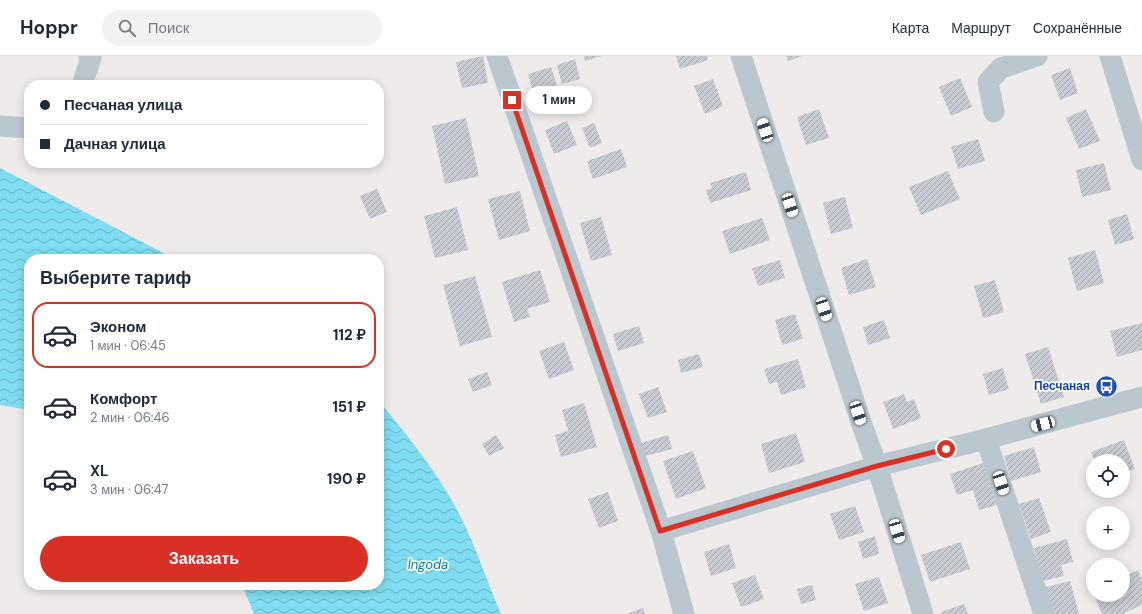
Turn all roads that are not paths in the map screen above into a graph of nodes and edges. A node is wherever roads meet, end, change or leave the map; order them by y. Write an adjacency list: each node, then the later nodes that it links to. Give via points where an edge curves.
1 (89, 56): 6 (street, via 91,58)
2 (497, 56): 14 (street)
3 (741, 56): 13 (street)
4 (1038, 56): 7 (street, via 1001,68 988,82)
5 (1110, 56): 10 (street)
6 (84, 80)
7 (994, 112)
8 (0, 126): 9 (street)
9 (24, 128)
10 (1142, 160)
11 (1142, 397): 12 (street)
12 (986, 439): 13 (street); 17 (street)
13 (877, 466): 14 (street); 16 (street)
14 (660, 531): 15 (street)
15 (684, 614)
16 (923, 614)
17 (1044, 614)

